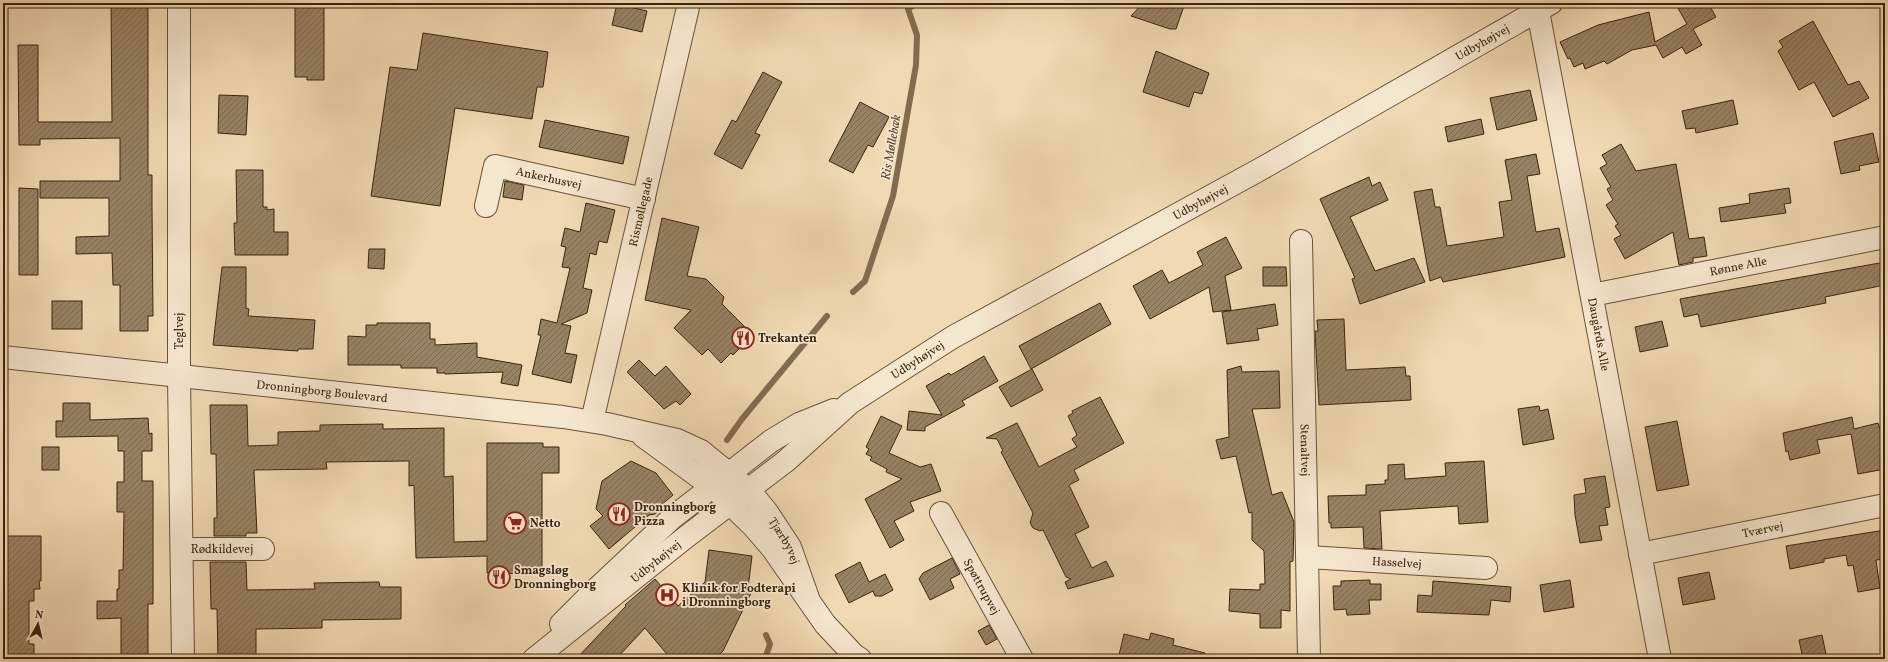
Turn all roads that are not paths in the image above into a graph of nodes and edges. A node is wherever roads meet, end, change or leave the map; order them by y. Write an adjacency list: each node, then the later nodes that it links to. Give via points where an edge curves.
1 (179, 3): 10 (street, Teglvej)
2 (689, 3): 4 (street, Rismøllegade)
3 (1545, 7): 8 (street, Daugårds Alle); 11 (street, Udbyhøjvej, via 1260,170 954,337)
4 (644, 199): 5 (street, Ankerhusvej, via 495,166); 12 (street, Rismøllegade)
5 (486, 206)
6 (1885, 237): 8 (street, Rønne Alle)
7 (1301, 241): 23 (street, Stenaltvej)
8 (1592, 295): 22 (street, Daugårds Alle)
9 (3, 357): 10 (street, Dronningborg Boulevard)
10 (179, 377): 12 (street, Dronningborg Boulevard); 20 (street, Teglvej)
11 (850, 403): 14 (street, Udbyhøjvej, via 799,424); 16 (street, Udbyhøjvej, via 786,461)
12 (592, 421): 13 (street, Dronningborg Boulevard)
13 (639, 432): 14 (street, Dronningborg Boulevard, via 677,440 701,451); 15 (street, Dronningborg Boulevard)
14 (730, 473): 15 (street, Udbyhøjvej); 16 (street, Tjærbyvej)
15 (713, 487): 17 (street, Tjærbyvej); 27 (street, Udbyhøjvej, via 672,518 568,616)
16 (749, 490): 17 (street, Udbyhøjvej); 25 (street, Tjærbyvej, via 785,537)
17 (731, 503): 25 (street, Tjærbyvej, via 772,548); 27 (street, Udbyhøjvej)
18 (1885, 505): 22 (street, Tværvej)
19 (941, 513): 29 (street, Spøttrupvej)
20 (182, 549): 21 (street, Rødkildevej); 26 (street, Teglvej)
21 (263, 549)
22 (1640, 554): 31 (street, Daugårds Alle)
23 (1308, 557): 24 (street, Hasselvej); 30 (street, Stenaltvej)
24 (1486, 568)
25 (808, 598): 28 (street, Tjærbyvej, via 825,624 854,656)
26 (182, 659)
27 (533, 659)
28 (860, 659)
29 (1022, 659)
30 (1309, 659)
31 (1660, 659)

